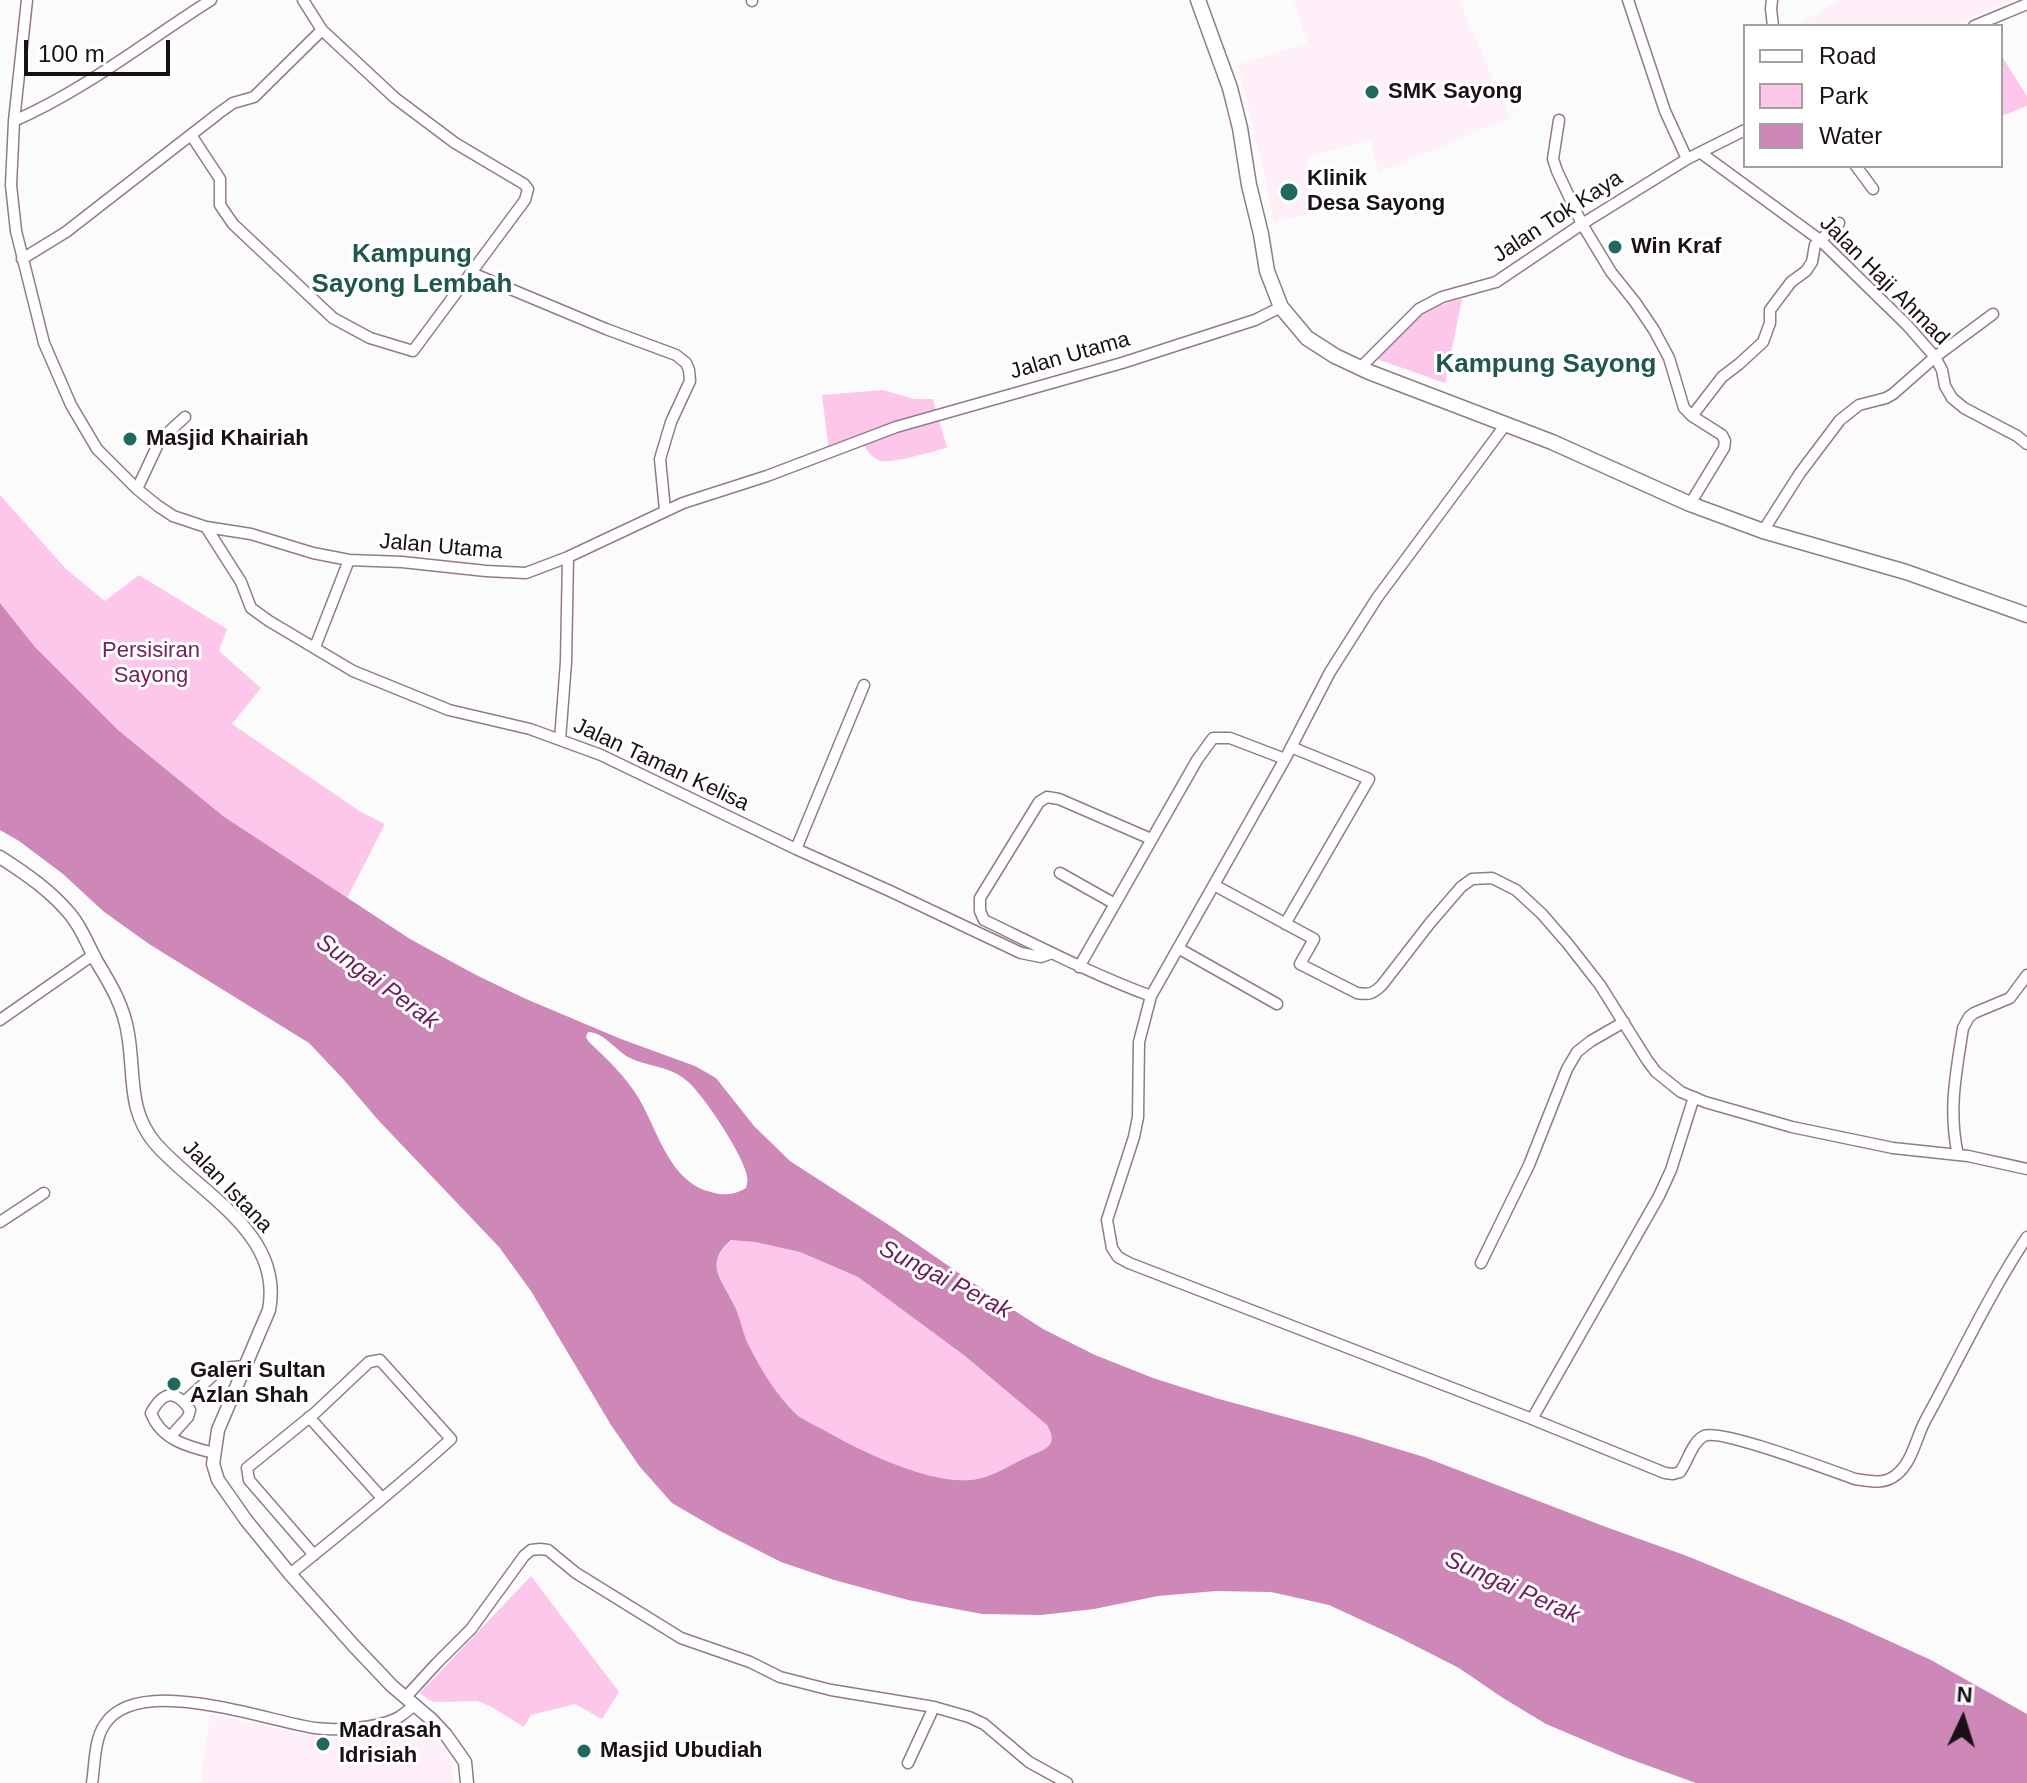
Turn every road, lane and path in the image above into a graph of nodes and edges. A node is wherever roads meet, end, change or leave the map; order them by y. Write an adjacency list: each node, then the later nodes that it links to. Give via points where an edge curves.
1 (27, 0): 12 (street, Jalan Utama)
2 (211, 0): 12 (street, via 76,88)
3 (303, 0): 10 (street)
4 (1198, 0): 25 (main road, via 1237,114 1267,271)
5 (1628, 0): 16 (street)
6 (1772, 0): 8 (street)
7 (2027, 4): 9 (street)
8 (1773, 24)
9 (1979, 24)
10 (322, 30): 14 (street, via 254,97 233,103); 24 (street, via 407,107 526,186 525,200)
11 (1559, 120): 21 (street, via 1553,159)
12 (14, 121): 18 (street, Jalan Utama)
13 (1743, 131): 15 (street, Jalan Tok Kaya)
14 (191, 135): 23 (street, via 78,223); 24 (street, via 220,179 220,205 233,224 333,318 370,338 413,351)
15 (1701, 153): 16 (street, Jalan Tok Kaya); 22 (street, Jalan Haji Ahmad)
16 (1687, 159): 21 (street, Jalan Tok Kaya)
17 (1857, 168): 19 (street)
18 (5, 186): 23 (street, Jalan Utama)
19 (1873, 189)
20 (1839, 223): 22 (street)
21 (1582, 224): 28 (street, Jalan Tok Kaya, via 1496,282 1419,309); 29 (street, via 1654,330 1684,408)
22 (1820, 240): 27 (street, Jalan Haji Ahmad); 29 (street, via 1806,271 1770,310 1763,342 1722,377)
23 (22, 259): 33 (street, Jalan Utama, via 44,343 71,405 97,449)
24 (472, 273): 35 (street, via 686,363 690,381 660,459)
25 (1281, 307): 28 (main road, via 1307,338); 35 (street, Jalan Utama, via 1133,359 896,427)
26 (1993, 314): 27 (street)
27 (1935, 357): 32 (street, Jalan Haji Ahmad, via 1952,398); 37 (street, via 1893,394 1859,405 1840,420)
28 (1360, 368): 31 (main road)
29 (1692, 416): 34 (street, via 1725,441)
30 (185, 417): 33 (street, via 160,440)
31 (1506, 424): 34 (main road); 44 (street, via 1377,598)
32 (2027, 444)
33 (137, 489): 36 (street, Jalan Utama, via 173,516)
34 (1690, 504): 37 (main road)
35 (665, 510): 38 (street, Jalan Utama)
36 (206, 527): 39 (street, Jalan Utama); 41 (street, Jalan Taman Kelisa, via 251,608)
37 (1763, 531): 40 (main road, via 1906,572)
38 (568, 557): 39 (street, Jalan Utama, via 514,574); 43 (street)
39 (349, 560): 41 (street)
40 (2027, 615)
41 (315, 647): 43 (street, Jalan Taman Kelisa, via 412,697)
42 (864, 685): 47 (street)
43 (560, 740): 47 (street, Jalan Taman Kelisa)
44 (1291, 747): 45 (street); 52 (street, via 1369,779)
45 (1285, 759): 46 (street, via 1230,738 1213,738); 50 (street)
46 (1151, 839): 51 (street); 54 (street, via 1059,799 1039,802 980,898 980,911 984,920)
47 (796, 849): 54 (street, Jalan Taman Kelisa, via 1021,953)
48 (0, 857): 55 (street, Jalan Istana, via 30,876 70,914)
49 (1060, 873): 51 (street)
50 (1214, 885): 52 (street); 53 (street)
51 (1115, 904): 56 (street)
52 (1285, 924): 61 (street, via 1314,939 1300,964 1367,995 1382,985 1461,887 1472,879 1492,878 1516,890 1542,914)
53 (1178, 948): 58 (street); 59 (street)
54 (1052, 953): 56 (street)
55 (93, 955): 60 (street); 69 (street, Jalan Istana, via 124,1013 136,1111 144,1126 155,1143 237,1219 269,1269 269,1310)
56 (1079, 967): 58 (street)
57 (2027, 975): 63 (street, via 2010,998 1974,1013 1963,1028 1952,1102)
58 (1151, 996): 72 (street, via 1139,1042 1138,1117 1107,1220 1118,1257)
59 (1277, 1004)
60 (0, 1020)
61 (1624, 1022): 62 (street, via 1656,1072); 68 (street, via 1577,1052)
62 (1694, 1097): 63 (street, via 1792,1127); 72 (street, via 1659,1196)
63 (1958, 1155): 64 (street)
64 (2027, 1169)
65 (44, 1193): 66 (street)
66 (0, 1222)
67 (2027, 1237): 72 (street, via 1910,1456 1895,1477 1885,1481 1855,1479 1710,1434 1696,1442 1680,1472 1665,1473)
68 (1481, 1263)
69 (245, 1366): 70 (street, via 221,1368); 74 (street, Jalan Istana)
70 (184, 1402): 73 (street, via 188,1417); 73 (street, via 166,1396 151,1413)
71 (309, 1417): 75 (street); 75 (street, via 369,1362 380,1360 451,1439); 76 (street, via 247,1468 249,1480)
72 (1532, 1419)
73 (170, 1437): 74 (street)
74 (214, 1453): 77 (street, via 218,1480)
75 (382, 1498): 76 (street)
76 (314, 1555): 77 (street)
77 (290, 1574): 78 (street)
78 (409, 1702): 79 (street, via 524,1556 540,1549 703,1647 780,1677); 81 (street, via 400,1717 344,1728 318,1728 187,1701 135,1703 104,1724); 82 (street, via 458,1750)
79 (934, 1707): 80 (street); 83 (street, via 984,1724 1029,1762)
80 (908, 1763)
81 (92, 1783)
82 (467, 1783)
83 (1067, 1783)

